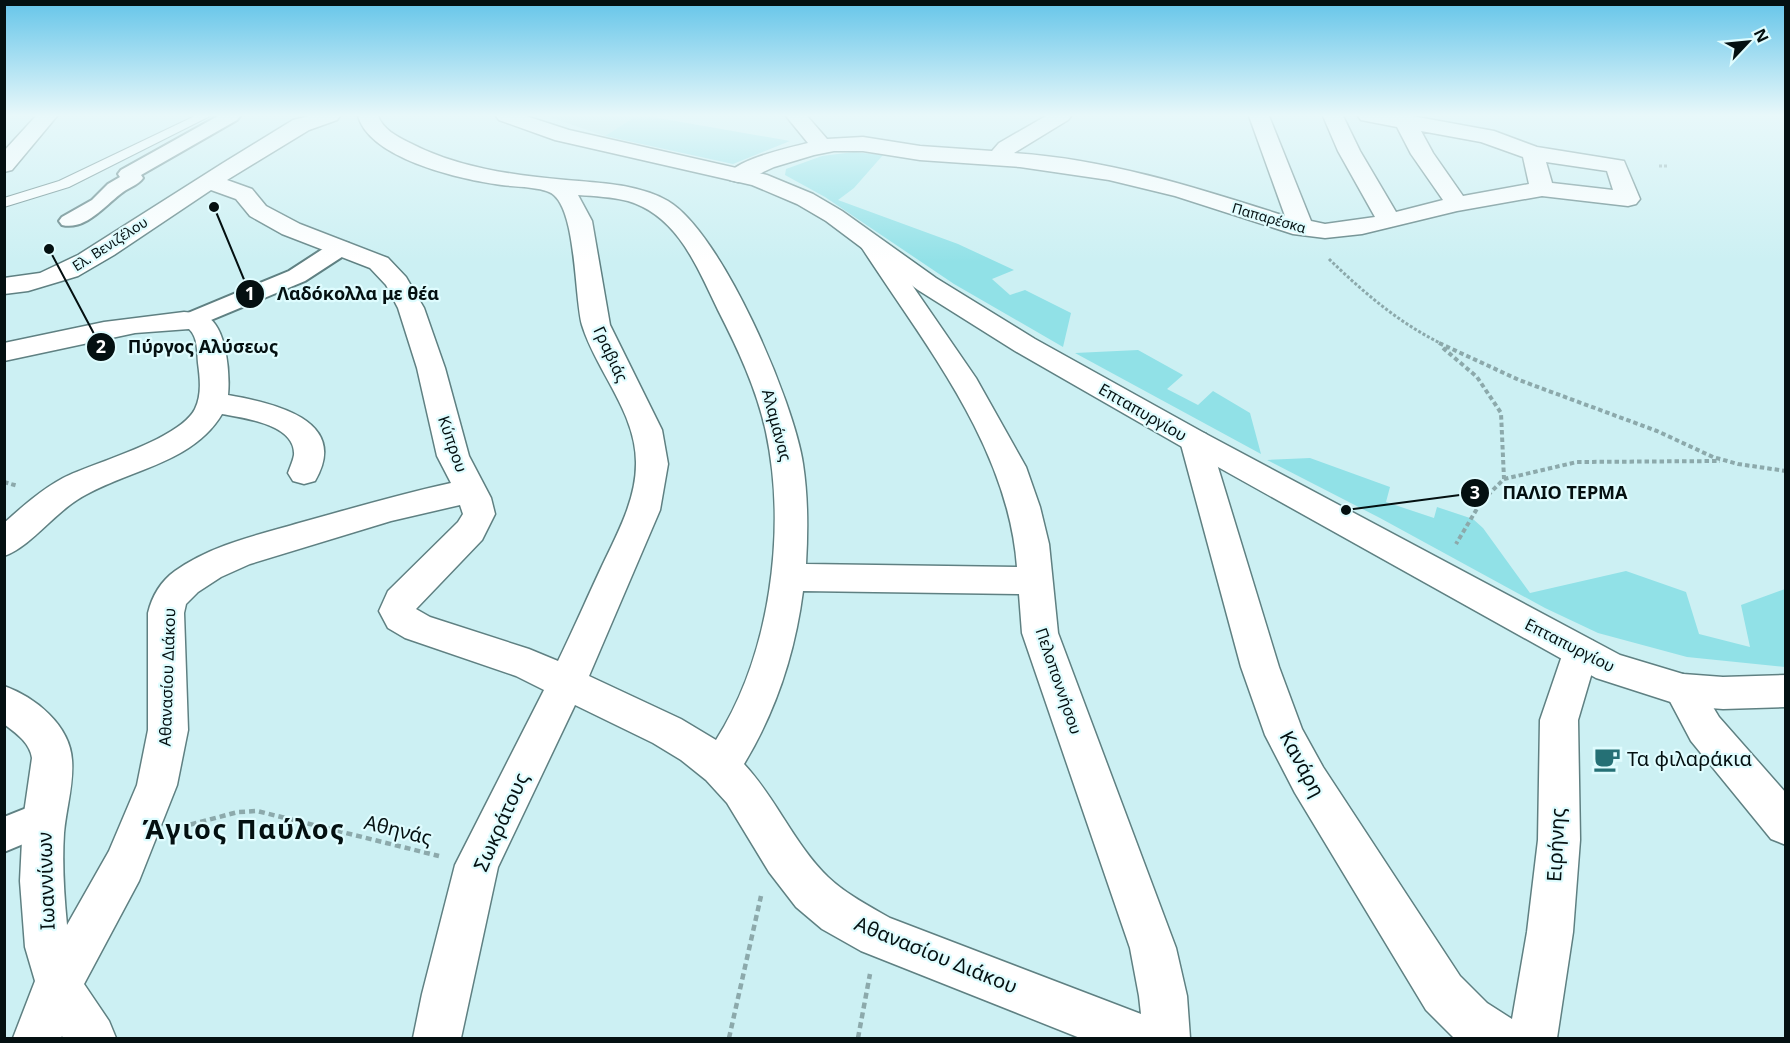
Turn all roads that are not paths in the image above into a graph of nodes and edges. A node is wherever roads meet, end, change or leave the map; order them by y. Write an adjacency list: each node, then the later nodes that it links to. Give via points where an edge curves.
1 (104, 165): 17 (lane, via 64,184)
2 (145, 165): 20 (street, via 128,174 133,178 99,204)
3 (236, 165): 14 (street, Ελ. Βενιζέλου)
4 (437, 165): 15 (street, via 475,176)
5 (693, 165): 13 (street, Επταπυργίου)
6 (761, 165): 13 (street, Παπαρέσκα)
7 (1054, 165): 21 (street, Παπαρέσκα, via 1183,191)
8 (1278, 165): 21 (street)
9 (1357, 165): 19 (street)
10 (1429, 165): 18 (street)
11 (1536, 165): 16 (street)
12 (1608, 165): 16 (street, Παπαρέσκα, via 1616,166 1628,199)
13 (738, 175): 22 (street, Επταπυργίου, via 770,183 805,199)
14 (208, 182): 23 (street, Κύπρου, via 233,188 262,214); 24 (street, Ελ. Βενιζέλου, via 77,268 42,281)
15 (557, 186): 32 (street, Αλαμάνας, via 624,195 658,205 677,220 710,269 754,353 782,431 792,513); 35 (street, Γραβιάς, via 572,202 580,221 597,325 646,430 652,465 644,510)
16 (1542, 189): 18 (street, Παπαρέσκα)
17 (4, 203)
18 (1457, 204): 19 (street, Παπαρέσκα)
19 (1389, 220): 21 (street, Παπαρέσκα, via 1341,230)
20 (69, 221)
21 (1302, 229)
22 (872, 245): 28 (street, Επταπυργίου, via 956,304); 33 (street, Πελοποννήσου, via 938,342 1002,449 1024,507)
23 (340, 248): 25 (street, via 297,276); 30 (street, Κύπρου, via 379,263 405,295 431,368 453,456)
24 (4, 286)
25 (191, 320): 26 (street, via 167,320); 27 (street, via 203,327 208,336 216,390)
26 (4, 352)
27 (214, 403): 29 (street, via 266,412 292,425 309,444 310,460); 31 (street, via 206,417 174,442 59,496)
28 (1195, 441): 34 (street, Επταπυργίου); 44 (street, Κανάρη, via 1260,667 1293,751 1426,970 1457,1008)
29 (304, 473)
30 (471, 491): 35 (street, Κύπρου, via 478,509 473,526 401,601 398,614 438,636 529,665); 43 (street, Αθανασίου Διάκου, via 412,503 277,543 209,568 177,589 166,613 168,730 157,785 137,839)
31 (4, 543)
32 (787, 577): 33 (street); 39 (street, Αλαμάνας, via 763,685)
33 (1037, 581): 49 (street, Πελοποννήσου, via 1040,633 1153,948 1164,996)
34 (1580, 652): 36 (street, Επταπυργίου, via 1626,673); 50 (street, Ειρήνης, via 1559,720 1559,840 1550,932)
35 (567, 683): 39 (street, Αθανασίου Διάκου, via 675,736); 47 (street, Σωκράτους, via 477,865 473,894 441,1007)
36 (1683, 690): 37 (street, Επταπυργίου); 41 (street, via 1705,729)
37 (1785, 691)
38 (4, 702): 40 (street, Ιωαννίνων, via 34,726 50,748)
39 (720, 767): 48 (street, Αθανασίου Διάκου, via 746,796 798,876 818,898 846,918 877,935)
40 (44, 818): 42 (street); 43 (street, Ιωαννίνων, via 41,855 45,920)
41 (1785, 825)
42 (4, 835)
43 (59, 984): 45 (street); 46 (street, Ιωαννίνων)
44 (1487, 1036)
45 (37, 1038)
46 (92, 1038)
47 (437, 1038)
48 (1139, 1038)
49 (1166, 1038)
50 (1533, 1038)

